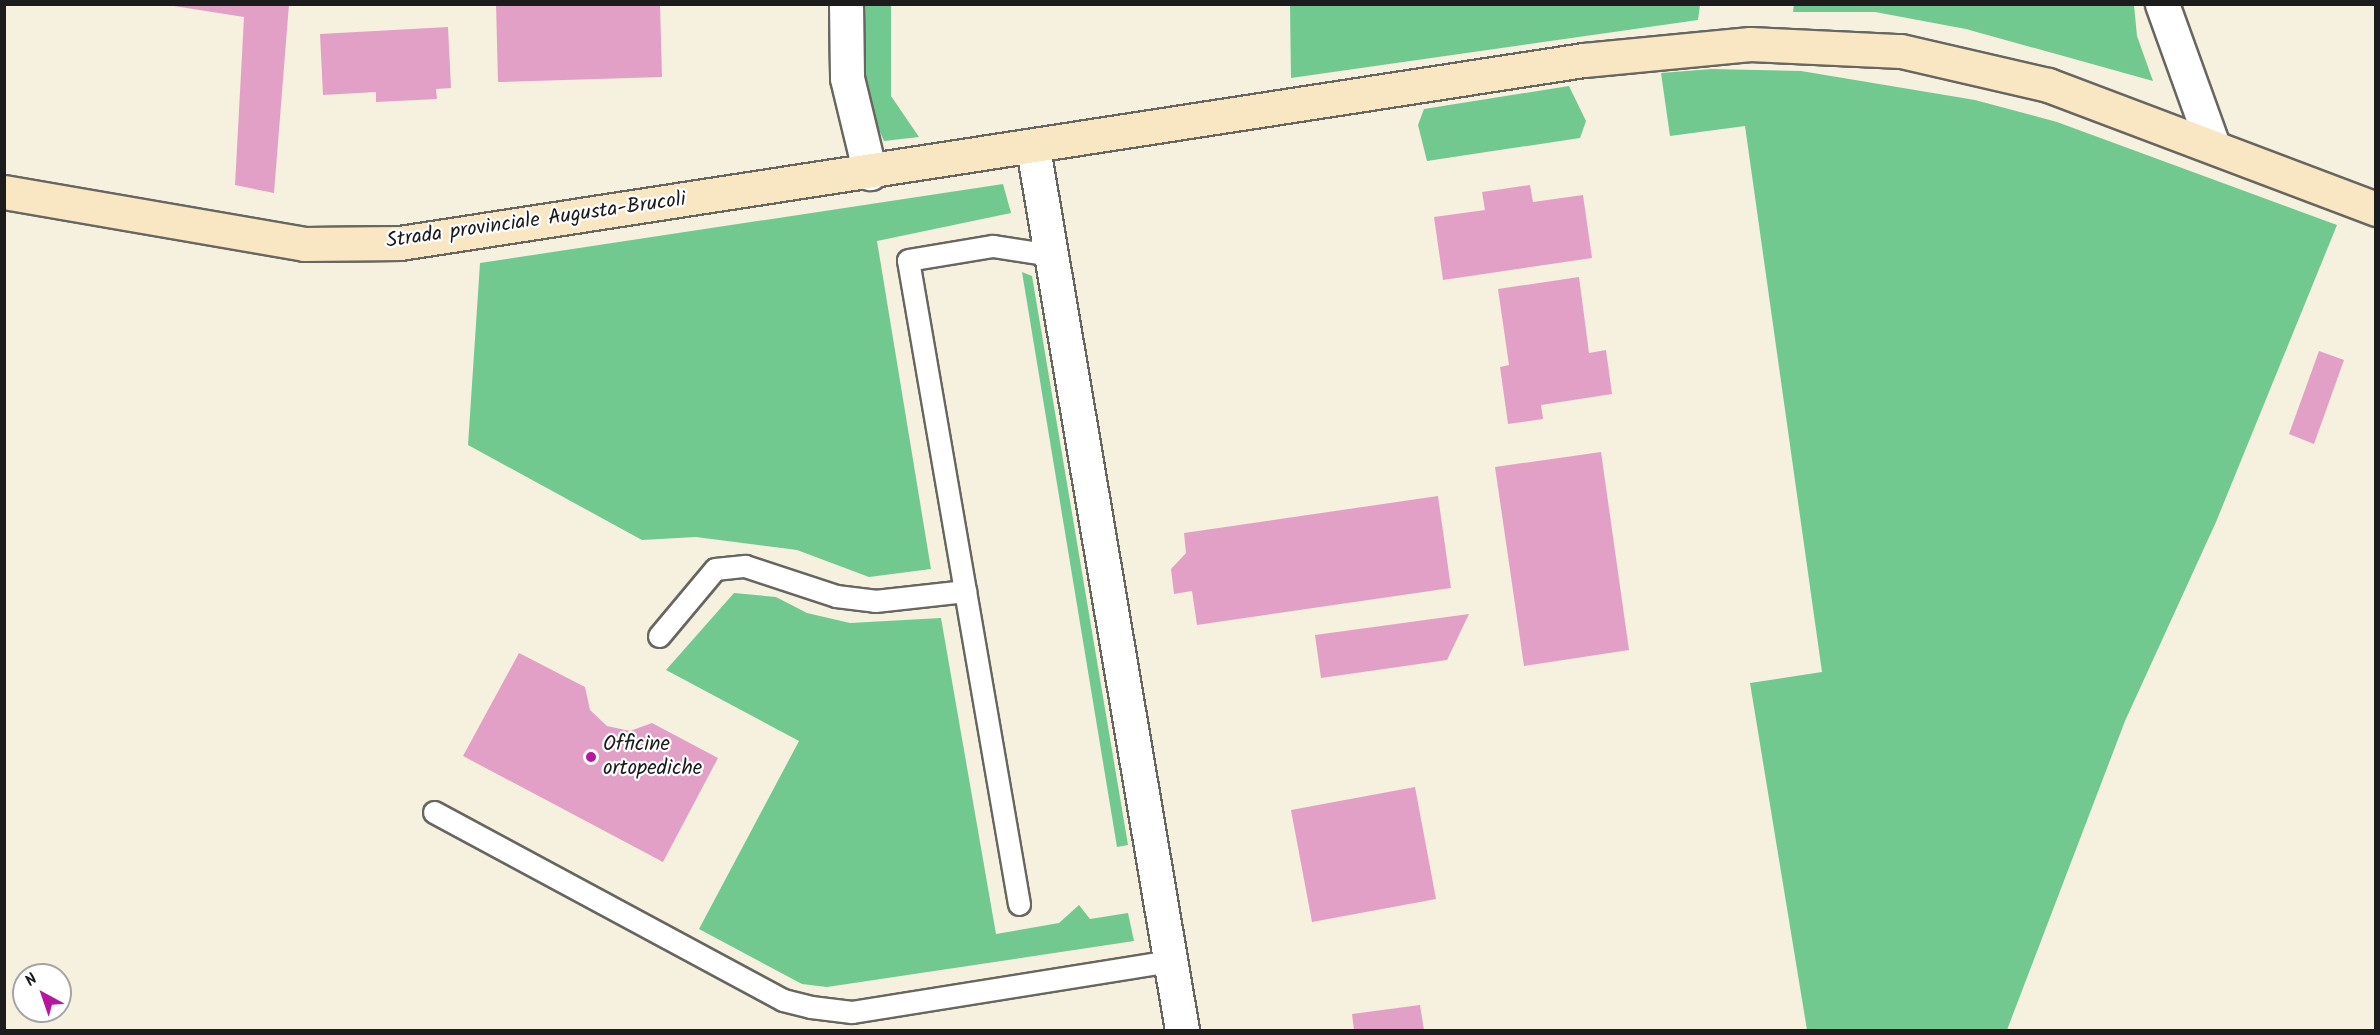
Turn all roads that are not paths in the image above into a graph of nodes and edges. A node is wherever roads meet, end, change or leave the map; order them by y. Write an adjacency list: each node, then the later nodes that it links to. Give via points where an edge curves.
1 (846, 4): 5 (street, via 847,78)
2 (2162, 4): 3 (street)
3 (2213, 146): 4 (main road, Strada provinciale Augusta-Brucoli, via 2048,85 1901,51 1750,44 1584,60); 7 (main road, Strada provinciale Augusta-Brucoli)
4 (1033, 148): 5 (main road, Strada provinciale Augusta-Brucoli); 8 (street)
5 (870, 173): 6 (main road, Strada provinciale Augusta-Brucoli, via 400,243 304,244)
6 (4, 192)
7 (2376, 209)
8 (1051, 255): 9 (lane, via 993,246 908,260); 13 (street)
9 (965, 591): 10 (lane, via 875,601 836,596 745,566 716,569); 12 (lane)
10 (659, 636)
11 (434, 812): 13 (lane, via 783,1000 811,1007 852,1012)
12 (1019, 904)
13 (1170, 961): 14 (street)
14 (1182, 1030)

